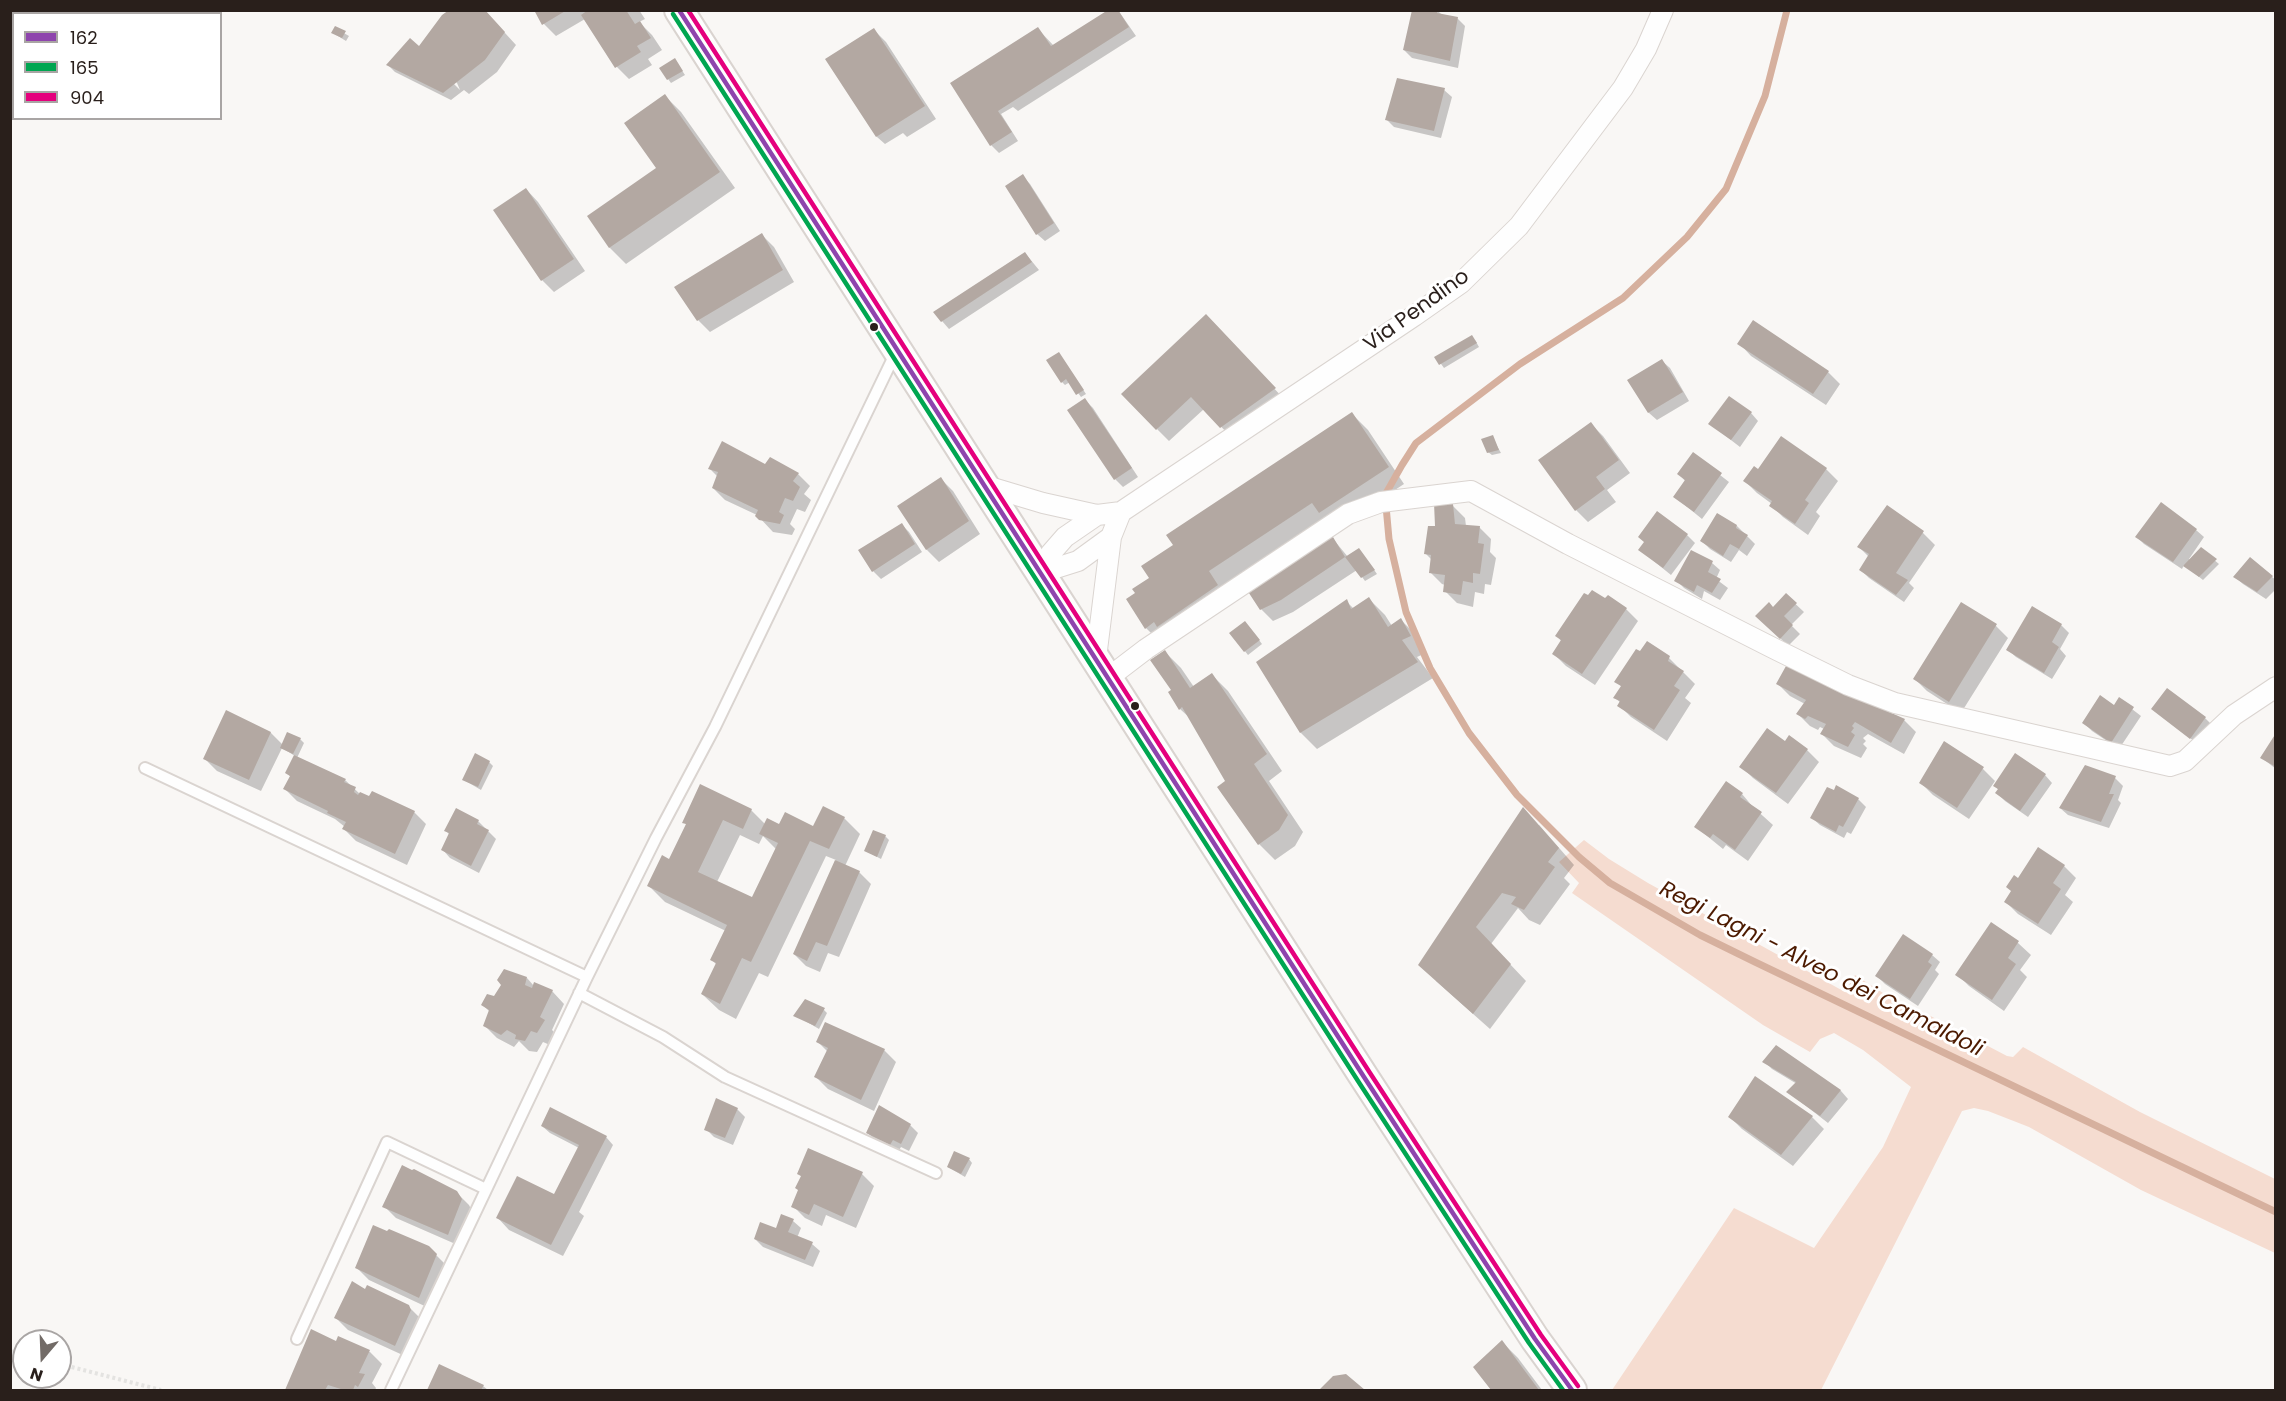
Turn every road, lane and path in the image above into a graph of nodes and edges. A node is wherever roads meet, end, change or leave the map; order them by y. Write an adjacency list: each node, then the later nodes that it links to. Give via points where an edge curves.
1 (679, 10): 3 (main road)
2 (1663, 10): 5 (street, Via Pendino, via 1646,50 1623,88 1519,226 1461,283)
3 (897, 351): 4 (main road); 12 (lane, via 715,727)
4 (983, 485): 6 (street, Via Pendino); 8 (main road)
5 (1121, 512): 6 (street, Via Pendino); 7 (street)
6 (1096, 515): 8 (street, Via Pendino, via 1065,537)
7 (1111, 537): 8 (street, via 1078,561); 9 (street)
8 (1040, 573): 9 (main road)
9 (1102, 668): 10 (street, via 1146,650 1348,514 1388,502 1471,491 1578,549 1848,684 1895,703 2170,766 2185,761 2234,715); 20 (main road, via 1535,1339)
10 (2276, 687)
11 (146, 768): 12 (lane)
12 (587, 976): 13 (lane)
13 (579, 993): 14 (lane, via 663,1037 725,1077); 15 (lane)
14 (936, 1173)
15 (486, 1190): 16 (lane, via 387,1142); 19 (lane)
16 (297, 1339)
17 (72, 1367): 18 (path)
18 (160, 1390)
19 (391, 1390)
20 (1572, 1390)

